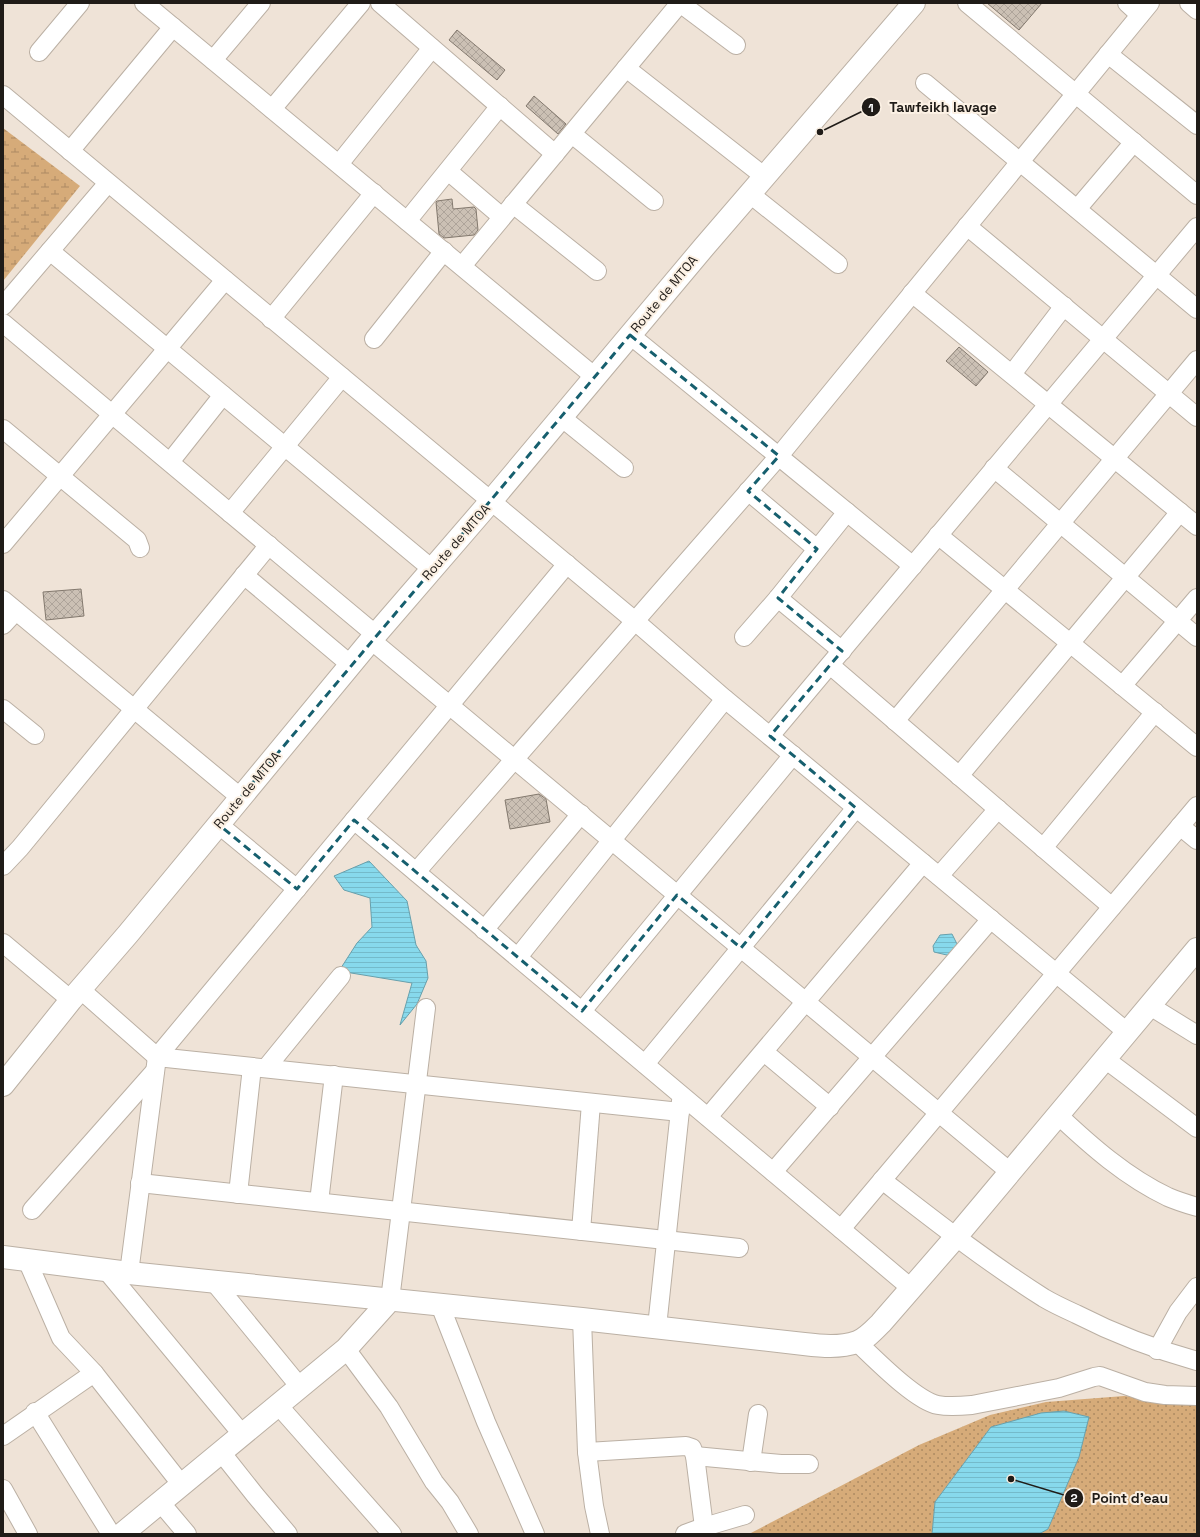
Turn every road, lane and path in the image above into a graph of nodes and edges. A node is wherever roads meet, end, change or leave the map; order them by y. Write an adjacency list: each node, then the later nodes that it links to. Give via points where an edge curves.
1 (80, 3): 15 (street)
2 (144, 3): 12 (street)
3 (261, 3): 17 (street)
4 (361, 3): 23 (street)
5 (380, 3): 14 (street)
6 (914, 3): 32 (street, Route de MTOA)
7 (967, 3): 20 (street)
8 (1189, 3): 11 (street)
9 (673, 6): 13 (street); 18 (street)
10 (1139, 7): 16 (street)
11 (1197, 10)
12 (173, 27): 17 (street); 27 (street)
13 (736, 45)
14 (432, 48): 22 (street); 30 (street)
15 (39, 52)
16 (1108, 54): 20 (street); 24 (street)
17 (213, 60): 23 (street)
18 (626, 68): 25 (street); 32 (street)
19 (925, 83): 29 (street)
20 (1076, 93): 26 (street); 29 (street)
21 (3, 95): 27 (street)
22 (500, 106): 28 (street); 31 (street)
23 (272, 109): 30 (street)
24 (1197, 125)
25 (572, 134): 28 (street); 37 (street)
26 (1134, 142): 36 (street); 38 (street)
27 (70, 151): 33 (street)
28 (555, 154): 39 (street)
29 (1020, 162): 38 (street); 41 (street)
30 (339, 164): 34 (street)
31 (448, 171): 39 (street); 40 (street)
32 (765, 177): 35 (street, Route de MTOA)
33 (108, 183): 43 (street); 49 (street)
34 (374, 193): 40 (street); 54 (street)
35 (750, 194): 45 (street); 56 (street, Route de MTOA)
36 (1197, 195)
37 (654, 201)
38 (1077, 209): 48 (street)
39 (508, 211): 46 (street); 47 (street)
40 (407, 221): 44 (street)
41 (967, 226): 50 (street); 52 (street)
42 (1197, 227): 48 (street)
43 (50, 251): 51 (street); 59 (street)
44 (444, 251): 46 (street); 57 (street)
45 (838, 264)
46 (462, 266): 63 (street)
47 (597, 271)
48 (1157, 276): 53 (street); 58 (street)
49 (225, 280): 54 (street); 59 (street)
50 (912, 293): 61 (street); 72 (street)
51 (3, 306)
52 (1064, 306): 58 (street); 61 (street)
53 (1197, 309)
54 (271, 319): 62 (street)
55 (3, 323): 67 (street)
56 (630, 335): 63 (street, Route de MTOA); 72 (street)
57 (374, 339)
58 (1103, 339): 64 (street); 66 (street)
59 (166, 348): 65 (street); 67 (street)
60 (1197, 360): 64 (street)
61 (1012, 374): 66 (street)
62 (342, 377): 71 (street); 79 (street)
63 (596, 377): 68 (street, Route de MTOA)
64 (1169, 394): 69 (street); 73 (street)
65 (223, 395): 71 (street); 74 (street)
66 (1048, 404): 73 (street); 76 (street)
67 (112, 414): 74 (street); 77 (street)
68 (561, 417): 75 (street); 79 (street, Route de MTOA)
69 (1197, 417)
70 (3, 429): 77 (street)
71 (285, 446): 80 (street); 92 (street)
72 (779, 456): 78 (street); 81 (street)
73 (1115, 459): 82 (street); 83 (street)
74 (170, 462): 80 (street)
75 (624, 468)
76 (994, 468): 83 (street); 85 (street)
77 (59, 476): 86 (street); 88 (street, via 137,540)
78 (748, 491): 89 (street); 99 (street)
79 (491, 501): 90 (street); 92 (street, Route de MTOA)
80 (230, 512): 87 (street)
81 (847, 512): 89 (street); 91 (street)
82 (1180, 512): 84 (street); 94 (street)
83 (1061, 524): 94 (street); 95 (street)
84 (1197, 526)
85 (938, 535): 91 (street); 95 (street)
86 (3, 544)
87 (269, 545): 93 (street); 104 (street)
88 (140, 548)
89 (817, 550): 96 (street)
90 (567, 564): 99 (street); 111 (street)
91 (913, 566): 106 (street)
92 (432, 569): 104 (street, Route de MTOA)
93 (244, 575): 107 (street); 113 (street)
94 (1125, 577): 100 (street); 105 (street)
95 (1005, 590): 105 (street); 115 (street)
96 (778, 598): 102 (street); 106 (street)
97 (1197, 598): 100 (street)
98 (9, 605): 101 (street); 113 (street)
99 (635, 621): 110 (street); 120 (street)
100 (1178, 621): 103 (street); 109 (street)
101 (3, 625)
102 (744, 637)
103 (1197, 637)
104 (374, 638): 107 (street, Route de MTOA); 111 (street)
105 (1070, 643): 109 (street); 121 (street)
106 (842, 651): 108 (street)
107 (351, 665): 122 (street, Route de MTOA)
108 (830, 665): 115 (street); 117 (street)
109 (1122, 686): 114 (street)
110 (725, 699): 117 (street); 130 (street)
111 (450, 705): 120 (street); 127 (street)
112 (3, 709): 116 (street)
113 (134, 709): 122 (street); 134 (street)
114 (1155, 712): 118 (street); 132 (street)
115 (895, 721): 121 (street)
116 (35, 735)
117 (770, 736): 119 (street)
118 (1197, 747)
119 (793, 755): 124 (street); 138 (street)
120 (515, 760): 126 (street); 135 (street)
121 (959, 776): 125 (street)
122 (240, 797): 128 (street, Route de MTOA)
123 (1197, 806): 129 (street)
124 (856, 808): 133 (street); 143 (street)
125 (998, 809): 132 (street); 136 (street)
126 (581, 814): 130 (street); 141 (street)
127 (354, 820): 135 (street); 137 (street)
128 (218, 824): 137 (street); 148 (street, Route de MTOA)
129 (1180, 826): 131 (street); 139 (street)
130 (612, 840): 138 (street); 145 (street)
131 (1197, 840)
132 (1044, 848): 139 (street)
133 (923, 863): 136 (street); 149 (street)
134 (3, 866)
135 (416, 872): 141 (street)
136 (939, 876): 140 (street)
137 (296, 889): 158 (street)
138 (677, 895): 143 (street); 152 (street)
139 (1112, 907): 146 (street)
140 (991, 920): 146 (street); 156 (street)
141 (484, 930): 145 (street)
142 (3, 943): 148 (street)
143 (741, 948): 149 (street); 159 (street)
144 (1197, 949): 150 (street)
145 (518, 958): 152 (street)
146 (1056, 973): 153 (street); 167 (street)
147 (341, 976): 160 (street)
148 (76, 995): 158 (street); 163 (street, Route de MTOA)
149 (806, 1002): 155 (street); 156 (street)
150 (1150, 1006): 153 (street); 154 (street)
151 (426, 1008): 162 (street)
152 (582, 1011): 159 (street)
153 (1127, 1032): 157 (street)
154 (1197, 1035)
155 (764, 1052): 166 (street); 169 (street)
156 (872, 1057): 166 (street); 167 (street)
157 (1105, 1059): 168 (street); 170 (street)
158 (156, 1064): 160 (street); 174 (street); 178 (street)
159 (645, 1064): 165 (street)
160 (259, 1067): 161 (street); 175 (street)
161 (334, 1075): 162 (street); 176 (street)
162 (416, 1084): 164 (street); 179 (street)
163 (3, 1085)
164 (592, 1103): 165 (street); 181 (street)
165 (681, 1104): 169 (street); 183 (street)
166 (830, 1107): 171 (street)
167 (939, 1113): 172 (street); 173 (street)
168 (1058, 1115): 172 (street); 177 (street, via 1093,1147 1135,1178 1169,1197)
169 (708, 1118): 171 (street)
170 (1197, 1128)
171 (773, 1172): 180 (street)
172 (1010, 1172): 182 (street)
173 (882, 1180): 180 (street); 182 (street)
174 (140, 1183): 175 (street); 188 (street)
175 (238, 1194): 176 (street)
176 (319, 1202): 179 (street)
177 (1197, 1207)
178 (32, 1210)
179 (401, 1211): 181 (street); 192 (street)
180 (841, 1229): 191 (street)
181 (581, 1231): 183 (street)
182 (955, 1238): 191 (street); 198 (street, via 1045,1298 1098,1326)
183 (666, 1240): 184 (street); 195 (street)
184 (739, 1248)
185 (3, 1257): 186 (street)
186 (27, 1260): 187 (street); 200 (street, via 61,1338)
187 (106, 1270): 188 (street); 206 (street)
188 (130, 1273): 189 (street)
189 (214, 1282): 192 (street); 201 (street)
190 (1197, 1287): 198 (street, via 1178,1312)
191 (911, 1288): 196 (street, via 881,1323)
192 (390, 1300): 193 (street); 197 (street)
193 (440, 1305): 194 (street); 225 (street, via 486,1422)
194 (582, 1319): 195 (street); 209 (street)
195 (658, 1327): 196 (street, via 818,1345)
196 (857, 1342): 202 (street, via 916,1394 937,1405 972,1405 1059,1388 1100,1376 1145,1392)
197 (346, 1349): 201 (street); 224 (street, via 389,1407)
198 (1157, 1350): 199 (street)
199 (1197, 1361)
200 (94, 1373): 204 (street); 213 (street)
201 (300, 1387): 203 (street)
202 (1197, 1396)
203 (278, 1405): 206 (street); 223 (street)
204 (35, 1412): 207 (street); 219 (street)
205 (758, 1414): 211 (street)
206 (242, 1434): 208 (street)
207 (3, 1436)
208 (221, 1452): 213 (street); 222 (street)
209 (587, 1452): 210 (street, via 686,1446 692,1448); 226 (street)
210 (695, 1456): 211 (street); 217 (street)
211 (751, 1462): 212 (street)
212 (809, 1464)
213 (181, 1484): 215 (street)
214 (3, 1489): 218 (street)
215 (160, 1502): 220 (street); 221 (street)
216 (745, 1515): 217 (street)
217 (704, 1527): 227 (street)
218 (28, 1534)
219 (111, 1534)
220 (122, 1534)
221 (187, 1534)
222 (288, 1534)
223 (392, 1534)
224 (469, 1534)
225 (535, 1534)
226 (600, 1534)
227 (685, 1534)

